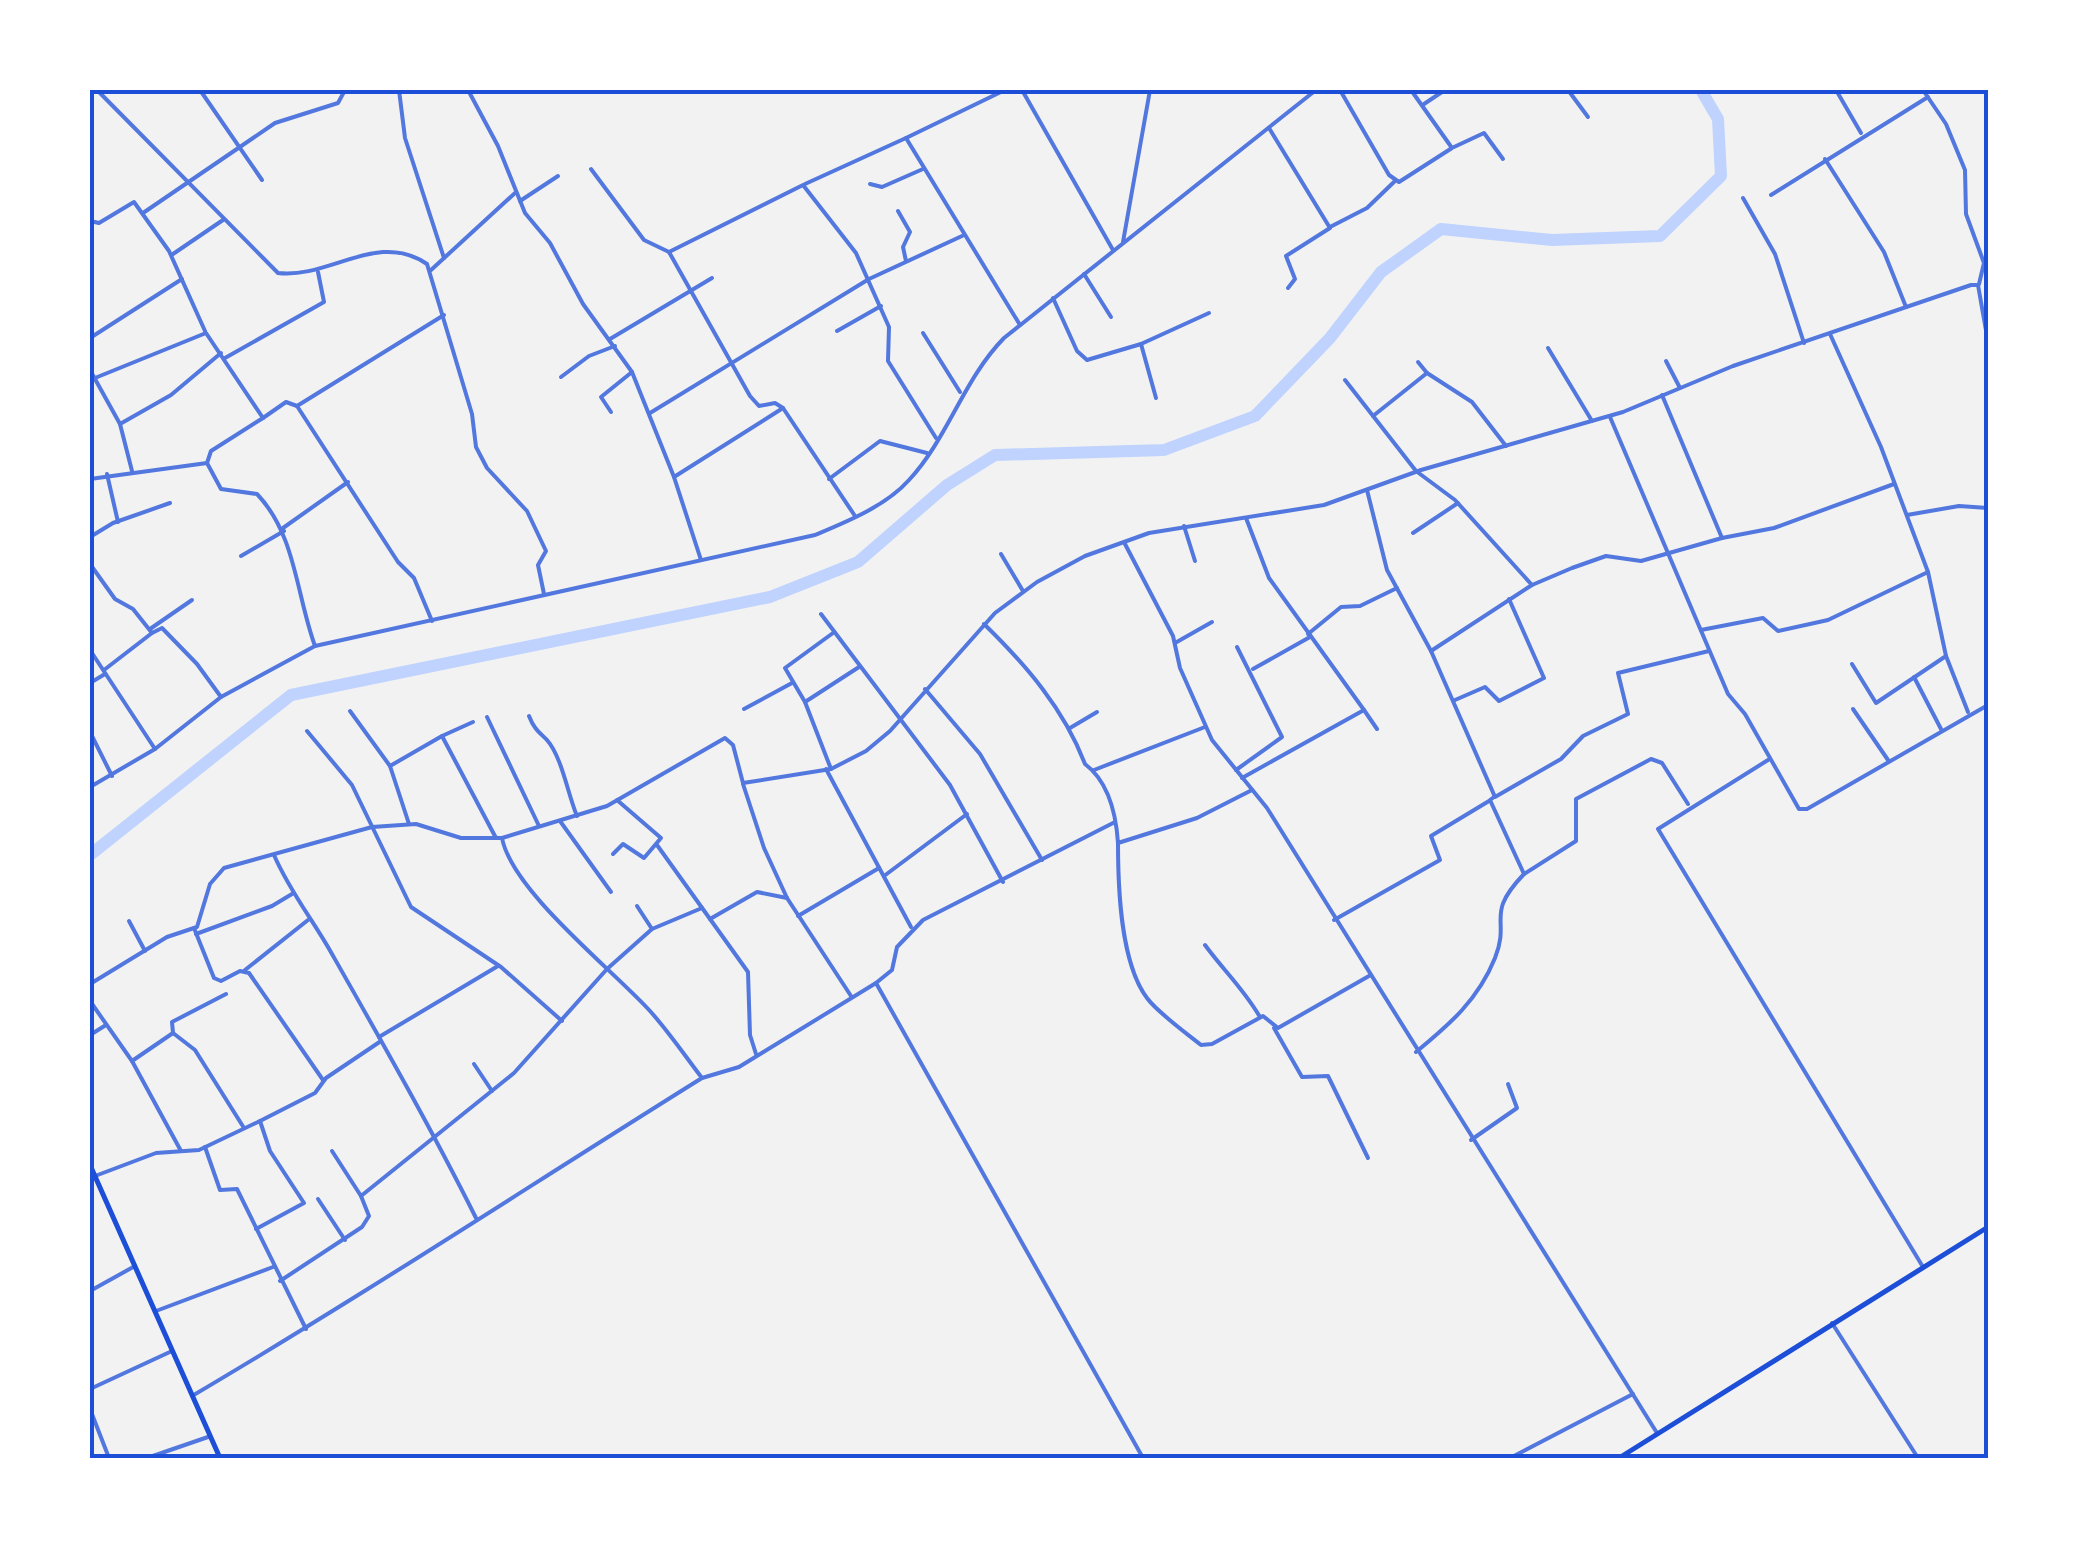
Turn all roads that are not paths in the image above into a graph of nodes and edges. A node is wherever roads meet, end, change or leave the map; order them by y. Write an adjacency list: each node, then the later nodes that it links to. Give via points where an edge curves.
1 (98, 90): 30 (street)
2 (200, 90): 21 (street)
3 (346, 90): 21 (street, via 338,104 281,120)
4 (399, 90): 47 (street, via 404,138)
5 (468, 90): 33 (street)
6 (1005, 90): 20 (street)
7 (1022, 90): 44 (street)
8 (1150, 90): 43 (street)
9 (1316, 90): 18 (street)
10 (1340, 90): 29 (street)
11 (1411, 90): 16 (street)
12 (1444, 90): 16 (street)
13 (1568, 90): 17 (street)
14 (1836, 90): 19 (street)
15 (1927, 93): 19 (street, via 1893,122); 55 (street, via 1965,170 1966,214 1984,263)
16 (1422, 105): 22 (street)
17 (1588, 117)
18 (1270, 128): 41 (street); 43 (street)
19 (1862, 135): 24 (street)
20 (906, 138): 26 (street); 32 (street)
21 (241, 148): 28 (street); 30 (street)
22 (1452, 148): 23 (street, via 1482,133); 29 (street, via 1409,180)
23 (1502, 159)
24 (1825, 159): 34 (street); 60 (street, via 1884,252)
25 (591, 169): 45 (street, via 644,240)
26 (923, 169): 31 (street, via 882,187); 42 (street)
27 (558, 176): 36 (street)
28 (262, 180)
29 (1395, 181): 41 (street, via 1367,208)
30 (188, 184): 38 (street); 39 (street)
31 (870, 184)
32 (803, 185): 45 (street); 54 (street, via 846,235)
33 (515, 192): 36 (street); 47 (street)
34 (1771, 194)
35 (1743, 198): 72 (street, via 1776,254)
36 (519, 202): 70 (street)
37 (898, 210): 48 (street, via 910,232)
38 (143, 213): 40 (street, via 129,201 99,223); 46 (street)
39 (223, 220): 46 (street); 50 (street, via 278,273)
40 (90, 221)
41 (1330, 228): 56 (street, via 1286,256 1295,279)
42 (962, 236): 48 (street); 64 (street)
43 (1123, 242): 44 (street)
44 (1112, 250): 51 (street)
45 (669, 252): 57 (street)
46 (171, 255): 53 (street)
47 (444, 258): 49 (street)
48 (906, 261): 54 (street)
49 (431, 270): 50 (street, via 419,258 368,253); 62 (street)
50 (318, 272): 76 (street, via 324,302)
51 (1084, 274): 58 (street); 63 (street)
52 (712, 278): 57 (street)
53 (182, 279): 66 (street); 69 (street)
54 (869, 279): 59 (street); 79 (street)
55 (1978, 284): 60 (street); 71 (street)
56 (1288, 288)
57 (689, 292): 70 (street); 79 (street)
58 (1053, 298): 64 (street); 73 (street, via 1087,360)
59 (881, 306): 65 (street); 99 (street, via 890,332 888,361)
60 (1906, 307): 68 (street)
61 (1209, 314): 73 (street)
62 (444, 315): 90 (street); 135 (street, via 476,447 521,502 546,551 538,565)
63 (1111, 317)
64 (1020, 324): 87 (street)
65 (836, 331)
66 (206, 333): 76 (street); 84 (street)
67 (924, 333): 87 (street)
68 (1830, 334): 72 (street); 110 (street)
69 (90, 338)
70 (610, 340): 74 (street)
71 (1988, 342)
72 (1804, 343): 86 (street)
73 (1141, 344): 89 (street)
74 (614, 346): 81 (street); 83 (street)
75 (1548, 348): 97 (street)
76 (223, 355): 96 (street); 98 (street, via 171,396)
77 (1666, 361): 86 (street)
78 (1418, 362): 82 (street)
79 (731, 365): 91 (street, via 758,406); 93 (street)
80 (90, 370): 84 (street)
81 (632, 372): 92 (street, via 601,397); 93 (street)
82 (1427, 373): 94 (street); 100 (street, via 1472,402)
83 (561, 377)
84 (93, 379): 98 (street)
85 (1345, 380): 94 (street)
86 (1680, 388): 88 (street)
87 (961, 393): 99 (street)
88 (1662, 396): 95 (street); 123 (street)
89 (1156, 398)
90 (297, 406): 96 (street, via 286,402); 109 (street)
91 (783, 408): 106 (street); 107 (street)
92 (611, 412)
93 (650, 413): 106 (street)
94 (1373, 416): 104 (street)
95 (1610, 416): 97 (street); 125 (street)
96 (263, 418): 102 (street, via 210,452)
97 (1592, 421): 100 (street)
98 (120, 424): 103 (street)
99 (936, 438): 101 (street)
100 (1506, 446): 104 (street)
101 (927, 453): 107 (street, via 880,441); 115 (street, via 906,483)
102 (207, 463): 103 (street); 120 (street, via 221,489 257,494)
103 (132, 472): 105 (street)
104 (1416, 472): 111 (street); 112 (street)
105 (107, 474): 108 (street); 118 (street)
106 (674, 477): 128 (street)
107 (828, 478): 115 (street)
108 (90, 479)
109 (348, 482): 120 (street); 139 (street, via 414,578)
110 (1894, 484): 116 (street); 123 (street, via 1794,521)
111 (1366, 490): 117 (street, via 1308,510); 133 (street, via 1384,564)
112 (1458, 503): 121 (street); 132 (street)
113 (170, 504): 118 (street)
114 (1988, 508): 116 (street)
115 (855, 516): 128 (street, via 815,534)
116 (1906, 516): 131 (street)
117 (1246, 518): 119 (street); 145 (street, via 1269,578)
118 (118, 522): 122 (street)
119 (1184, 526): 124 (street); 129 (street)
120 (283, 529): 127 (street); 147 (street)
121 (1413, 533)
122 (90, 537)
123 (1722, 538): 125 (street)
124 (1126, 544): 134 (street, via 1085,556); 146 (street)
125 (1671, 552): 132 (street, via 1634,561 1601,556); 142 (street)
126 (1001, 554): 134 (street)
127 (241, 556)
128 (701, 560): 135 (street)
129 (1195, 561)
130 (90, 564): 143 (street, via 115,599 133,608)
131 (1928, 572): 142 (street, via 1810,626 1778,631 1763,618); 152 (street)
132 (1532, 585): 136 (street)
133 (1397, 588): 145 (street, via 1360,606 1342,606); 150 (street)
134 (1024, 591): 141 (street)
135 (544, 594): 139 (street)
136 (1509, 599): 150 (street); 163 (street, via 1544,678 1501,700 1485,687)
137 (192, 600): 143 (street)
138 (822, 614): 144 (street)
139 (432, 621): 147 (street)
140 (1212, 622): 146 (street)
141 (984, 624): 160 (street); 177 (street)
142 (1701, 630): 151 (street)
143 (151, 631): 156 (street); 161 (street, via 167,631)
144 (834, 632): 154 (street); 159 (street, via 787,666)
145 (1309, 636): 155 (street); 167 (street)
146 (1176, 643): 176 (street)
147 (315, 646): 161 (street)
148 (1237, 646): 155 (street)
149 (90, 650): 156 (street)
150 (1431, 651): 163 (street)
151 (1709, 651): 184 (street); 195 (street, via 1618,673 1628,714 1583,736 1561,760)
152 (1946, 656): 157 (street); 171 (street)
153 (1852, 664): 157 (street, via 1876,703)
154 (859, 666): 162 (street); 174 (street)
155 (1250, 668): 189 (street, via 1282,738)
156 (104, 672): 158 (street); 183 (street)
157 (1914, 676): 179 (street)
158 (90, 683)
159 (792, 683): 162 (street); 166 (street)
160 (925, 689): 174 (street); 210 (street, via 980,754)
161 (221, 697): 183 (street)
162 (804, 702): 187 (street)
163 (1453, 702): 195 (street)
164 (1988, 706): 171 (street)
165 (1853, 709): 185 (street)
166 (744, 710)
167 (1364, 710): 178 (street); 191 (street)
168 (350, 711): 186 (street)
169 (1096, 712): 177 (street)
170 (90, 714): 180 (street)
171 (1969, 714): 179 (street)
172 (529, 716): 199 (street, via 536,734 546,739)
173 (487, 717): 203 (street)
174 (898, 721): 187 (street, via 866,752); 198 (street, via 928,752)
175 (473, 722): 182 (street)
176 (1206, 727): 188 (street); 189 (street)
177 (1070, 728): 188 (street, via 1084,764)
178 (1377, 729)
179 (1941, 729): 185 (street)
180 (90, 731): 190 (street)
181 (307, 731): 204 (street, via 346,774)
182 (442, 736): 186 (street); 205 (street)
183 (154, 750): 190 (street)
184 (1768, 760): 185 (street, via 1802,810); 197 (street)
185 (1888, 760)
186 (390, 766): 202 (street)
187 (828, 769): 192 (street); 211 (street)
188 (1094, 770): 201 (street)
189 (1236, 770): 191 (street)
190 (112, 776): 193 (street)
191 (1242, 778): 194 (street)
192 (743, 783): 196 (street, via 733,744 725,738); 217 (street)
193 (90, 788)
194 (1252, 790): 206 (street, via 1197,818); 223 (street)
195 (1492, 799): 212 (street); 223 (street, via 1432,836 1440,860)
196 (617, 800): 199 (street); 207 (street, via 658,833)
197 (1689, 806): 212 (street, via 1662,763 1650,758 1576,799 1576,840); 272 (street, via 1660,826 1661,837)
198 (967, 814): 213 (street); 214 (street)
199 (577, 816): 200 (street)
200 (560, 821): 203 (street); 215 (street)
201 (1115, 822): 206 (street); 210 (street)
202 (410, 824): 204 (street); 205 (street, via 462,838)
203 (539, 827): 205 (street)
204 (372, 828): 209 (street); 230 (street, via 411,908)
205 (499, 838): 232 (street)
206 (1118, 842): 239 (street, via 1122,920 1150,1002 1204,1046)
207 (657, 845): 208 (street, via 644,858 623,844); 219 (street)
208 (613, 854)
209 (274, 855): 216 (street); 227 (street, via 217,871)
210 (1042, 860): 214 (street)
211 (879, 868): 213 (street); 220 (street)
212 (1524, 874): 246 (street, via 1502,898 1495,957 1468,1009)
213 (884, 876): 225 (street)
214 (1003, 882): 225 (street)
215 (611, 892)
216 (292, 894): 222 (street); 227 (street)
217 (787, 898): 220 (street); 221 (street, via 757,892)
218 (637, 906): 226 (street)
219 (702, 908): 221 (street); 226 (street)
220 (798, 916): 237 (street)
221 (710, 919): 247 (street, via 752,981 749,1022)
222 (308, 920): 231 (street); 245 (street)
223 (1334, 920): 233 (street)
224 (129, 921): 229 (street)
225 (912, 928): 234 (street, via 897,947 892,970)
226 (652, 929): 232 (street)
227 (195, 931): 229 (street); 231 (street, via 216,981)
228 (1205, 944): 239 (street, via 1236,976)
229 (145, 951): 235 (street)
230 (498, 966): 240 (street); 245 (street)
231 (246, 970): 251 (street)
232 (606, 970): 240 (street); 250 (street, via 649,1010)
233 (1369, 976): 242 (street); 246 (street)
234 (876, 983): 237 (street); 288 (street)
235 (90, 984)
236 (226, 994): 244 (street, via 172,1022)
237 (851, 996): 247 (street)
238 (90, 1001): 241 (street)
239 (1260, 1016): 242 (street)
240 (562, 1021): 253 (street)
241 (106, 1024): 243 (street); 248 (street)
242 (1274, 1028): 261 (street, via 1302,1077 1328,1076)
243 (90, 1034)
244 (173, 1034): 248 (street); 255 (street, via 195,1050)
245 (380, 1039): 251 (street); 256 (street)
246 (1416, 1052): 257 (street)
247 (757, 1056): 250 (street)
248 (132, 1062): 259 (street)
249 (474, 1064): 253 (street)
250 (702, 1078): 266 (street)
251 (323, 1080): 254 (street, via 310,1096)
252 (1508, 1084): 257 (street, via 1517,1108)
253 (492, 1090): 256 (street)
254 (260, 1121): 255 (street); 268 (street, via 270,1151 304,1203)
255 (244, 1128): 258 (street)
256 (436, 1136): 264 (street); 266 (street)
257 (1471, 1140): 280 (street)
258 (205, 1147): 259 (street); 268 (street, via 220,1190 238,1189)
259 (181, 1151): 263 (street, via 156,1153)
260 (332, 1151): 264 (street)
261 (1368, 1158)
262 (90, 1165): 263 (main road)
263 (95, 1176): 270 (main road)
264 (361, 1196): 269 (street, via 368,1218)
265 (318, 1200): 269 (street)
266 (476, 1219): 277 (street)
267 (1988, 1227): 272 (main road)
268 (256, 1229): 271 (street)
269 (345, 1240): 273 (street)
270 (135, 1266): 274 (street); 275 (main road)
271 (273, 1267): 273 (street); 275 (street)
272 (1923, 1267): 276 (main road)
273 (280, 1281): 277 (street)
274 (90, 1291)
275 (155, 1311): 278 (main road)
276 (1832, 1324): 283 (main road); 291 (street)
277 (306, 1328): 281 (street)
278 (172, 1351): 279 (street); 281 (main road)
279 (90, 1389)
280 (1633, 1394): 283 (street); 289 (street)
281 (192, 1396): 284 (main road)
282 (90, 1409): 285 (street)
283 (1657, 1433): 290 (main road)
284 (210, 1436): 286 (street); 287 (main road)
285 (109, 1458)
286 (146, 1458)
287 (220, 1458)
288 (1143, 1458)
289 (1510, 1458)
290 (1619, 1458)
291 (1918, 1458)

